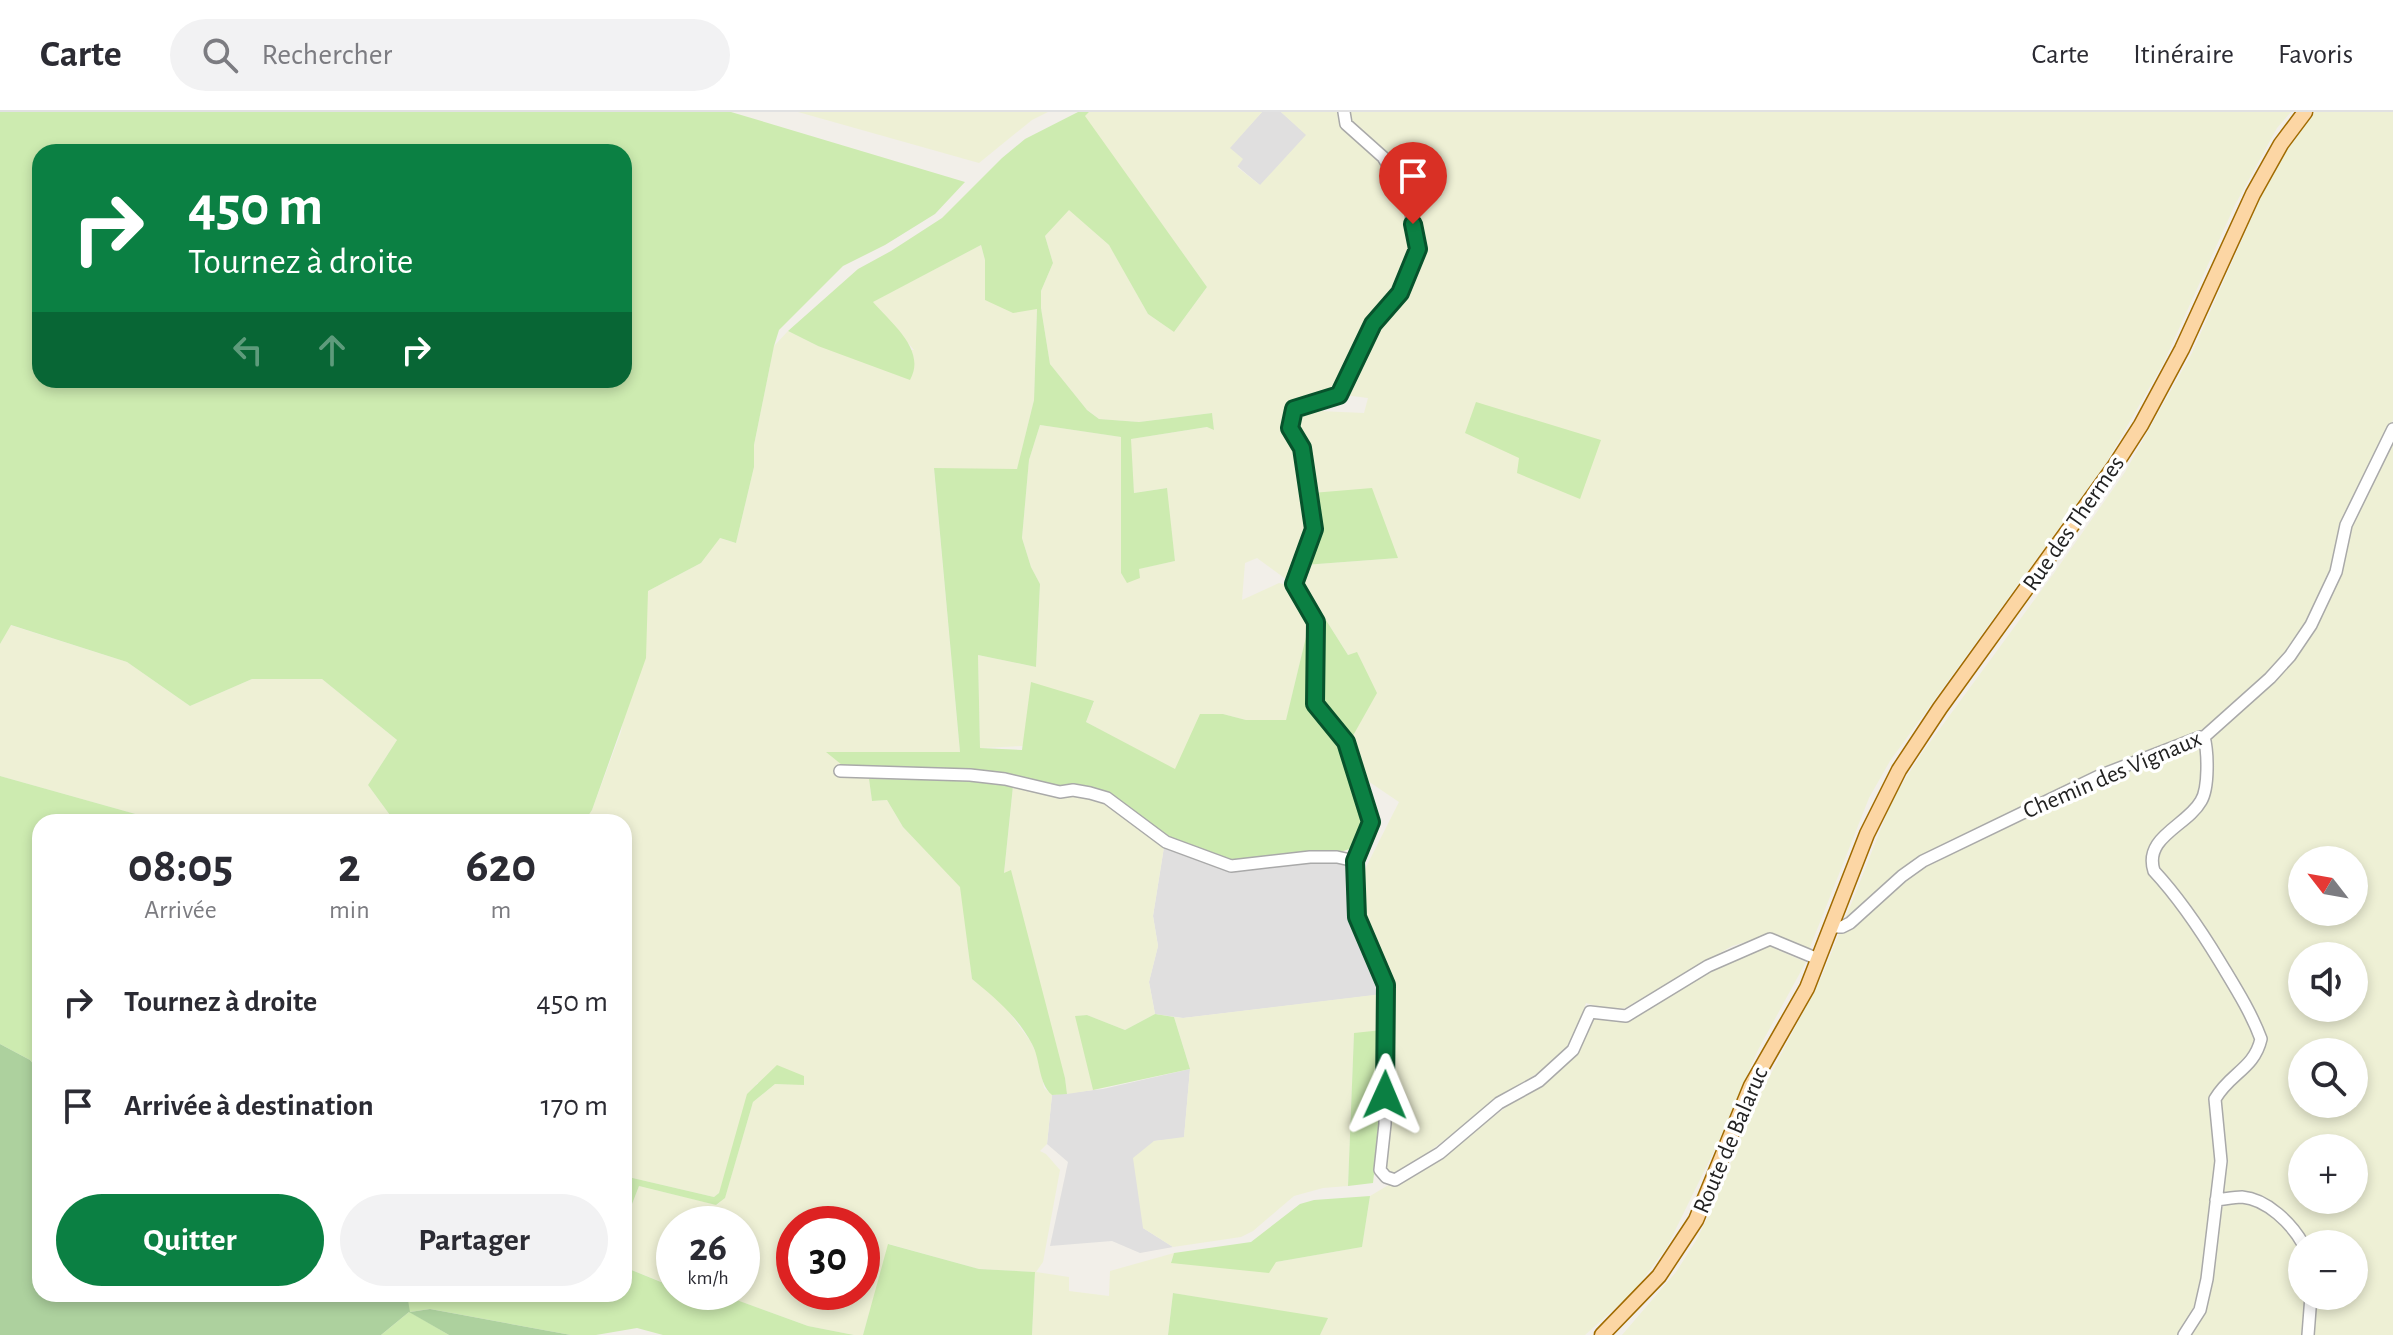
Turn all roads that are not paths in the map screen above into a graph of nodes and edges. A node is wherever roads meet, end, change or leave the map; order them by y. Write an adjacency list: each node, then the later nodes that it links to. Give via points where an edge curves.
1 (1344, 112): 6 (street, via 1346,124 1383,157 1408,199 1418,249 1400,293 1373,324 1339,395 1294,409 1290,428 1302,448 1314,529 1294,584 1316,622 1315,704 1346,742 1371,822)
2 (2305, 112): 7 (main road, Rue des Thermes, via 2253,194 2141,425 1899,770)
3 (2393, 429): 4 (street, Chemin des Vignaux, via 2346,525 2336,572 2311,625 2270,678)
4 (2204, 737): 7 (street, Chemin des Vignaux, via 2099,776 1967,838 1902,876 1850,923); 9 (street, via 2203,798 2154,846 2151,862 2193,917 2261,1039 2252,1061 2215,1099 2221,1161)
5 (840, 771): 6 (street, via 970,775 1090,793 1107,798 1166,842 1231,866 1310,857)
6 (1355, 861): 8 (street, via 1357,917 1386,985 1380,1170 1395,1180 1440,1153 1499,1103 1539,1081 1573,1050 1590,1012 1626,1016 1708,966 1770,939)
7 (1831, 927): 8 (main road, Route de Balaruc)
8 (1818, 959): 12 (main road, Route de Balaruc, via 1751,1086 1696,1220 1659,1276)
9 (2216, 1200): 10 (street, via 2243,1197 2259,1202); 13 (street, via 2204,1298)
10 (2295, 1230)
11 (2310, 1310): 14 (street)
12 (1602, 1335)
13 (2184, 1335)
14 (2308, 1335)

